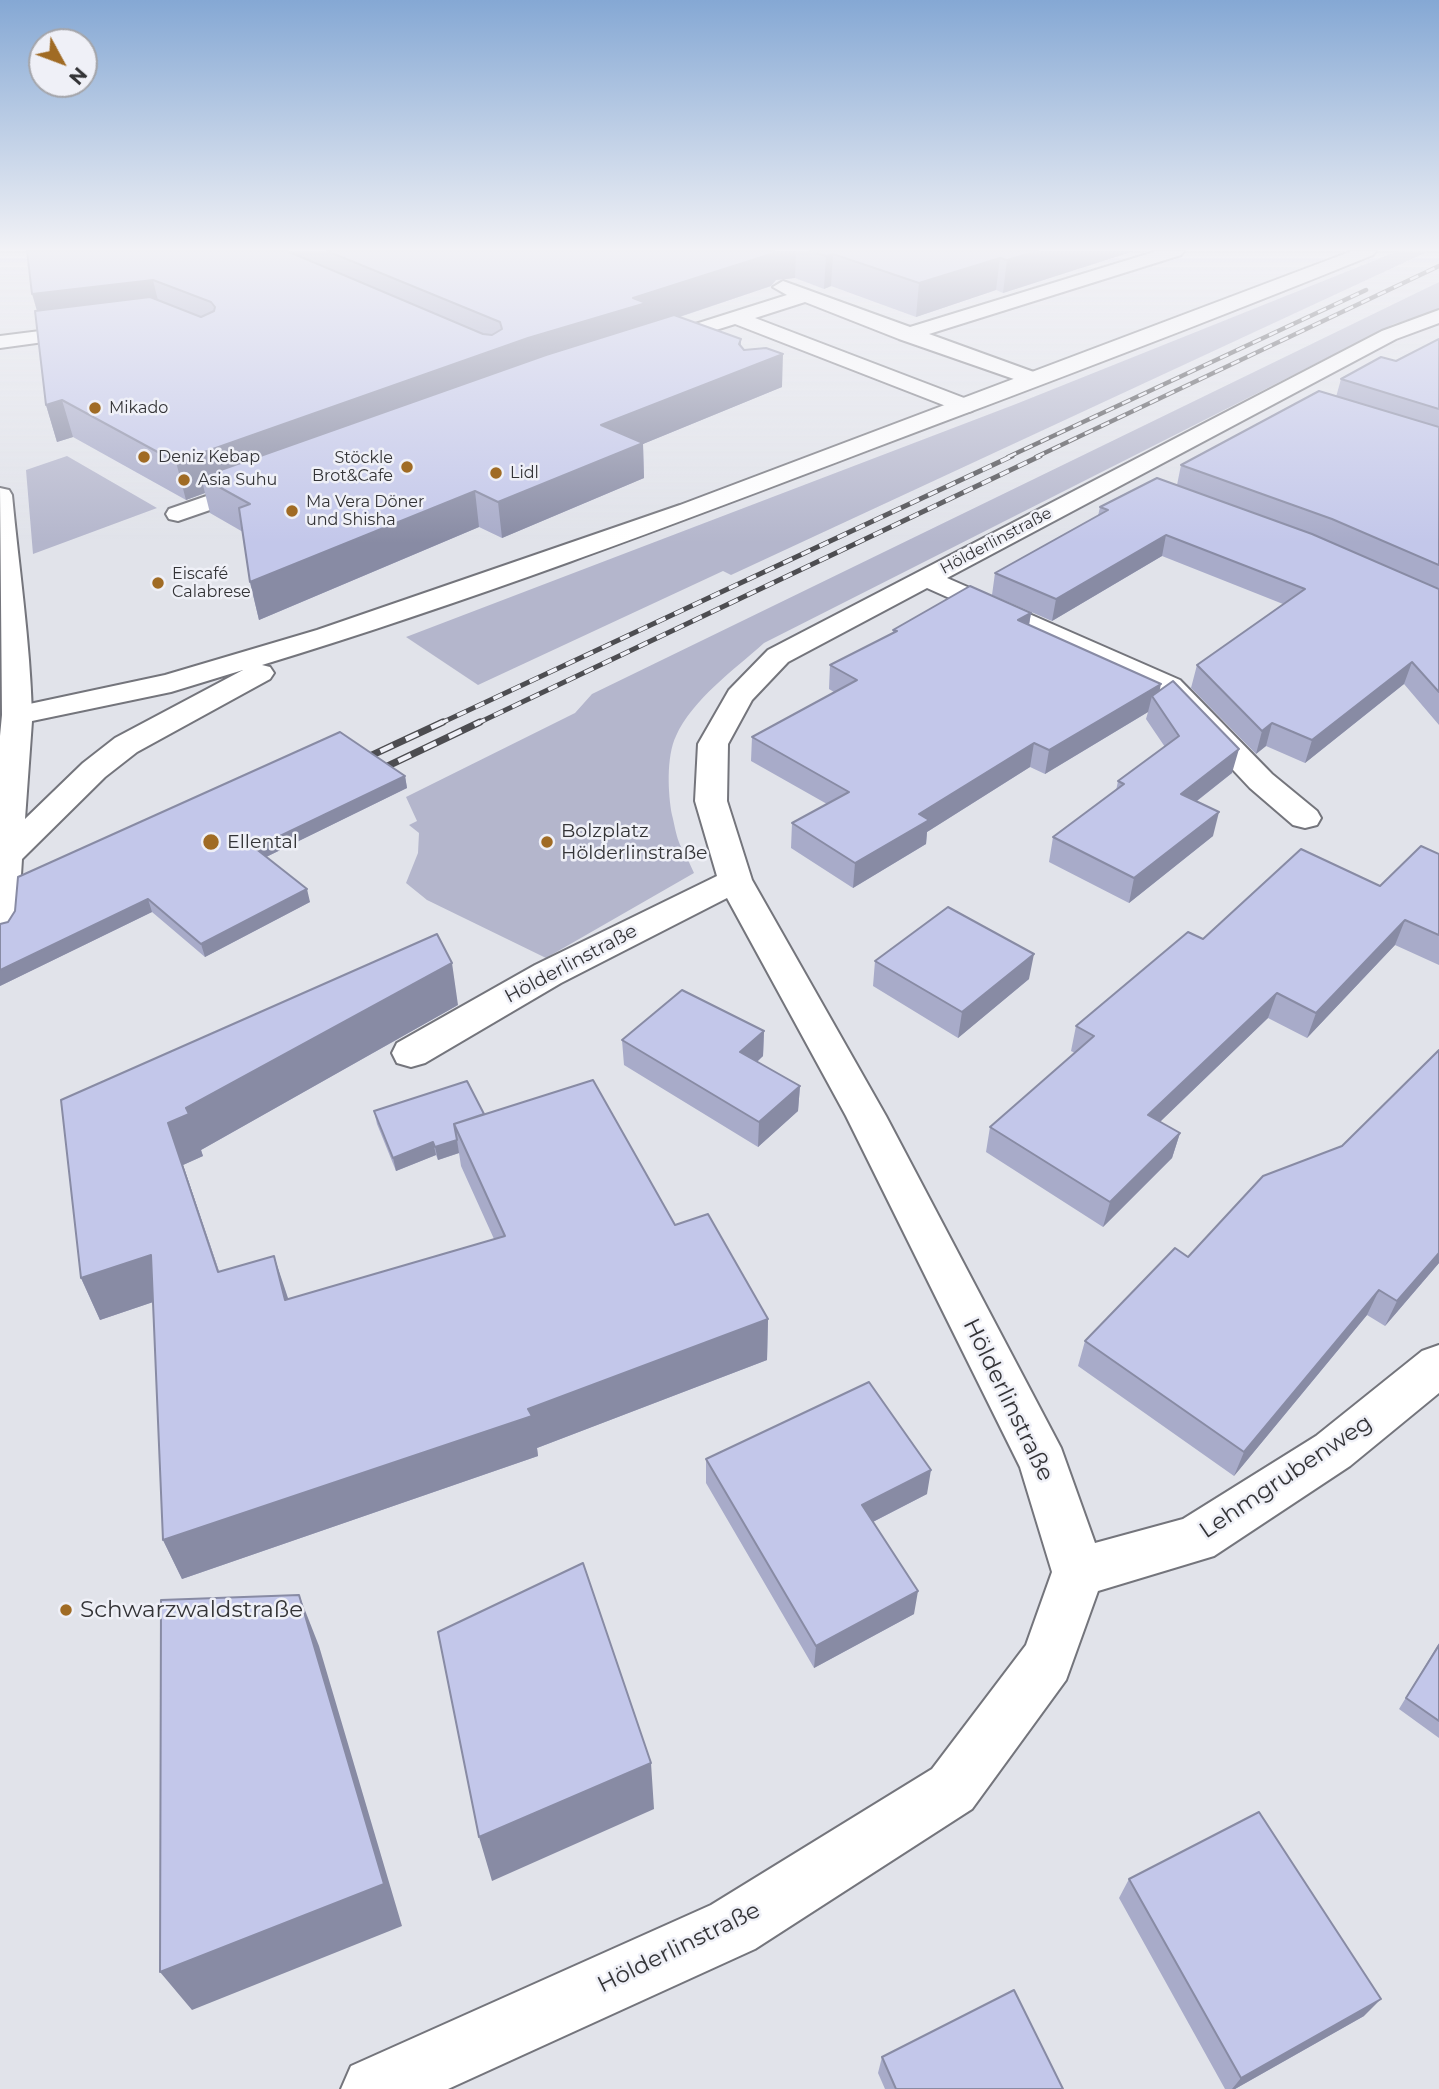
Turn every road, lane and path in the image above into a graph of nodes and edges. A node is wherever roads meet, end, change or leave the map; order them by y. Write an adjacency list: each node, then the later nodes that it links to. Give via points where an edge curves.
1 (639, 348): 9 (street)
2 (701, 348): 8 (street)
3 (813, 348): 10 (street)
4 (827, 348): 10 (street)
5 (946, 348): 12 (street)
6 (1115, 348): 12 (street)
7 (1368, 348): 18 (street, Hölderlinstraße, via 1295,395 1137,481)
8 (705, 350)
9 (631, 351)
10 (819, 351): 11 (street); 13 (street)
11 (791, 360)
12 (1034, 380): 13 (street)
13 (964, 406): 19 (street, via 676,515)
14 (281, 477): 16 (street)
15 (0, 495): 17 (street)
16 (178, 514)
17 (3, 534): 20 (street, via 16,648)
18 (926, 578): 21 (street, via 1170,686 1261,781); 23 (street, Hölderlinstraße, via 778,656 739,696 713,744 711,801)
19 (327, 636): 20 (street, via 171,682); 22 (street, via 126,745)
20 (4, 712): 22 (street)
21 (1305, 818)
22 (4, 851): 24 (street)
23 (735, 880): 25 (street, Hölderlinstraße, via 548,974); 27 (street, Hölderlinstraße, via 866,1116 1044,1464)
24 (0, 924)
25 (411, 1053)
26 (1439, 1365): 27 (street, Lehmgrubenweg, via 1333,1451 1196,1539)
27 (1078, 1572): 28 (street, Hölderlinstraße, via 1048,1661 952,1789 733,1927)
28 (374, 2089)

